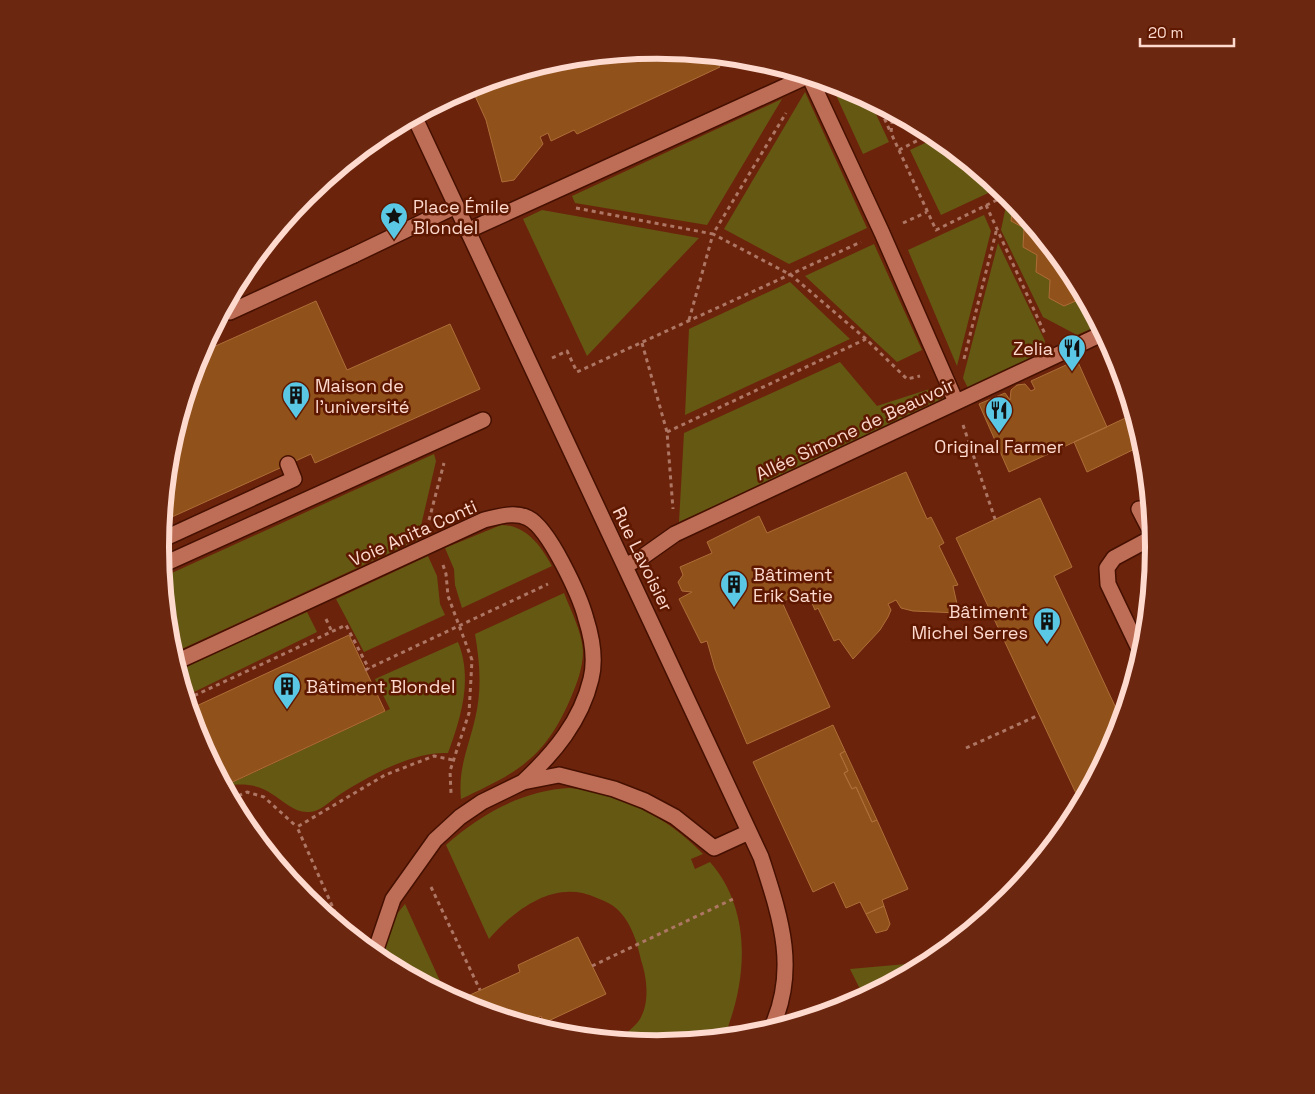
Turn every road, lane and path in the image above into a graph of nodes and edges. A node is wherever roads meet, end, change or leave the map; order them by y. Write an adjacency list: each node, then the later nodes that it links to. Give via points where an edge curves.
1 (799, 80): 16 (street)
2 (812, 84): 17 (street)
3 (788, 109): 18 (path)
4 (882, 114): 7 (path)
5 (892, 119): 7 (path)
6 (417, 122): 12 (street, Rue Lavoisier)
7 (891, 133): 9 (path)
8 (923, 137): 9 (path)
9 (899, 150): 14 (path)
10 (999, 199): 11 (path)
11 (986, 205): 14 (path, via 936,230); 15 (path)
12 (456, 206): 16 (street, Rue Lavoisier); 20 (street)
13 (571, 207): 18 (path)
14 (927, 212): 17 (path)
15 (997, 228): 25 (path); 28 (path)
16 (467, 231): 26 (street, Rue Lavoisier)
17 (882, 233): 19 (path); 27 (street)
18 (713, 234): 19 (path); 21 (path)
19 (791, 275): 21 (path); 23 (path)
20 (232, 309)
21 (689, 321): 24 (path)
22 (1097, 336): 25 (street, Allée Simone de Beauvoir)
23 (866, 339): 27 (path, via 907,379); 30 (path)
24 (642, 343): 26 (path, via 577,372 567,350); 30 (path)
25 (1055, 355): 28 (street, Allée Simone de Beauvoir)
26 (531, 368): 41 (street, Rue Lavoisier)
27 (942, 371): 28 (street)
28 (956, 402): 34 (path); 36 (street, Allée Simone de Beauvoir)
29 (483, 420): 31 (street)
30 (667, 432): 36 (path)
31 (438, 441): 39 (path, via 444,464 427,526); 40 (street)
32 (288, 464): 37 (street, via 294,479)
33 (1139, 509): 35 (street)
34 (995, 519)
35 (1145, 521)
36 (675, 534): 41 (street, Allée Simone de Beauvoir)
37 (169, 536)
38 (1146, 541): 44 (street, via 1114,558 1107,568 1108,584)
39 (433, 543): 42 (street, Voie Anita Conti, via 484,520 511,514 528,518 552,543); 43 (path, via 446,574 448,596); 45 (street, Voie Anita Conti)
40 (169, 562)
41 (626, 565): 54 (street, Rue Lavoisier)
42 (567, 575): 43 (path); 50 (street, Voie Anita Conti, via 586,617 594,659 591,678 576,718 549,758)
43 (460, 625): 46 (path, via 367,669 346,626); 49 (path, via 472,660 469,713)
44 (1136, 642)
45 (183, 659)
46 (193, 696)
47 (1039, 715): 48 (path)
48 (966, 748)
49 (453, 760): 52 (path, via 450,771 452,804); 53 (path, via 434,756 385,775)
50 (523, 782): 52 (street, Voie Anita Conti); 54 (street, Voie Anita Conti, via 559,775 614,789 675,817 714,848)
51 (238, 796): 53 (path, via 247,792 264,797)
52 (460, 817): 55 (street, Voie Anita Conti, via 435,840)
53 (297, 827): 57 (path)
54 (750, 832): 61 (street, Rue Lavoisier, via 777,907 786,964 784,991)
55 (419, 861): 58 (street, Voie Anita Conti, via 393,899); 60 (path)
56 (733, 899): 59 (path)
57 (336, 914)
58 (377, 946)
59 (592, 966)
60 (480, 990)
61 (774, 1021)

